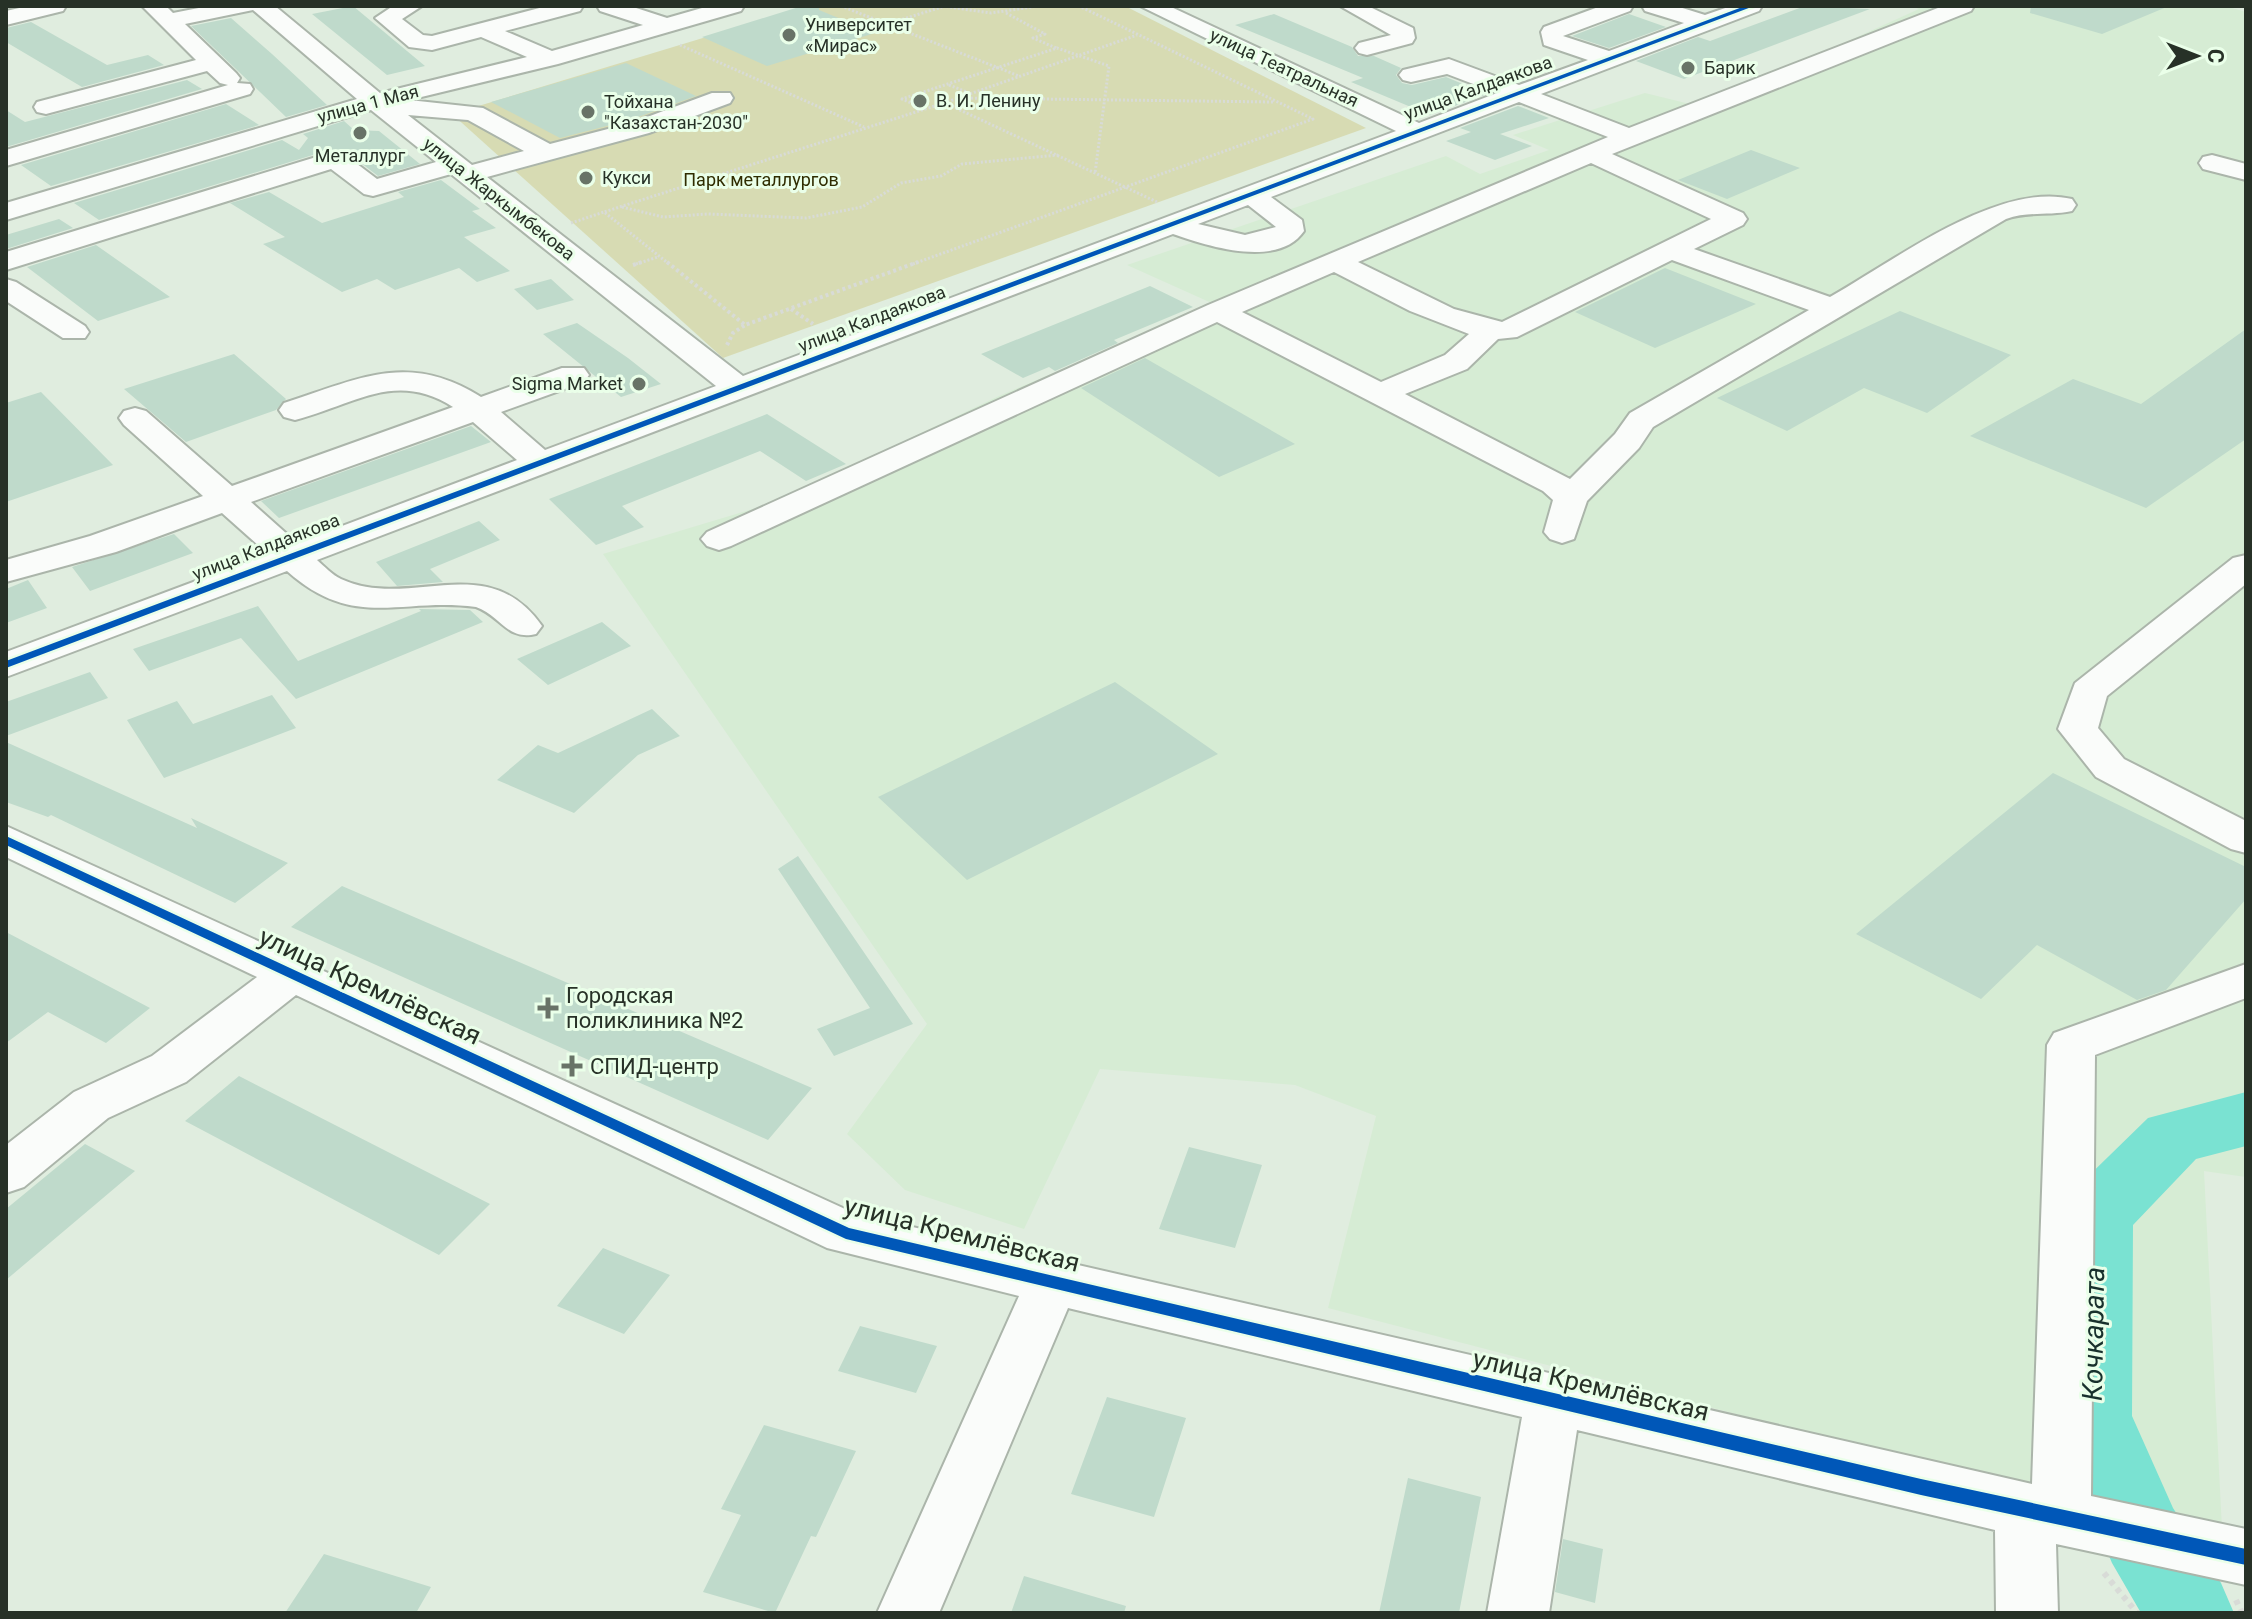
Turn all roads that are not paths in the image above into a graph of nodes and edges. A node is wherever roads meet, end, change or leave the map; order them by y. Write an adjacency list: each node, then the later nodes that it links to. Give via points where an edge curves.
1 (55, 6): 16 (street)
2 (245, 6): 14 (street)
3 (261, 6): 28 (street, улица Жаркымбекова)
4 (411, 6): 18 (street, via 386,18 417,42)
5 (572, 6): 18 (street)
6 (608, 6): 19 (street)
7 (733, 6): 19 (street, улица 1 Мая)
8 (1351, 6): 20 (street, via 1405,33 1404,38)
9 (1622, 6): 23 (street, via 1552,32 1552,40)
10 (1653, 6): 17 (street)
11 (1751, 6): 17 (street, улица Калдаякова)
12 (1963, 6): 31 (street)
13 (1163, 7): 30 (street, улица Театральная)
14 (161, 13): 24 (street)
15 (1877, 17): 21 (street)
16 (6, 18)
17 (1706, 23): 23 (street, улица Калдаякова)
18 (483, 30): 22 (street)
19 (672, 35): 22 (street, улица 1 Мая)
20 (1367, 48)
21 (1794, 50)
22 (550, 59): 28 (street, улица 1 Мая)
23 (1609, 59): 26 (street, улица Калдаякова)
24 (211, 63): 29 (street); 34 (street, via 241,89)
25 (1411, 75): 26 (street, via 1449,66)
26 (1516, 93): 30 (street, улица Калдаякова); 31 (street)
27 (721, 98): 32 (street, via 640,128)
28 (378, 103): 32 (street, via 474,113); 36 (street, улица 1 Мая); 37 (street, улица Жаркымбекова)
29 (46, 107)
30 (1416, 131): 40 (street, улица Калдаякова)
31 (1631, 136): 33 (street)
32 (547, 153): 37 (street)
33 (1592, 154): 46 (street, via 1734,217); 48 (street)
34 (6, 158)
35 (2212, 163): 38 (street)
36 (147, 169): 41 (street); 42 (street, улица 1 Мая)
37 (462, 170): 41 (street, via 373,188 335,159); 55 (street, улица Жаркымбекова)
38 (2246, 172)
39 (6, 174): 42 (street)
40 (1249, 194): 45 (street, улица Калдаякова); 45 (street, via 1288,220 1290,231 1251,246 1230,243)
41 (206, 200): 47 (street)
42 (41, 202): 44 (street, улица 1 Мая)
43 (2062, 205): 50 (street, via 2020,205 1996,213)
44 (6, 212)
45 (1170, 216): 55 (street, улица Калдаякова)
46 (1670, 250): 50 (street); 53 (street, via 1506,331)
47 (6, 261)
48 (1335, 262): 51 (street); 53 (street)
49 (6, 288): 52 (street)
50 (1832, 308): 62 (street, via 1641,420)
51 (1218, 311): 56 (street); 64 (street)
52 (74, 332)
53 (1488, 332): 56 (street, via 1456,362)
54 (573, 375): 57 (street)
55 (740, 389): 60 (street, улица Калдаякова)
56 (1379, 394): 62 (street, via 1555,484)
57 (478, 409): 58 (street, via 433,382 399,382); 60 (street); 61 (street)
58 (295, 410)
59 (135, 418): 61 (street)
60 (540, 463): 65 (street, улица Калдаякова)
61 (226, 498): 65 (street); 67 (street, via 103,544)
62 (1571, 498): 63 (street)
63 (1562, 532)
64 (719, 539)
65 (292, 556): 68 (street, via 325,586 346,596 484,598 505,605); 69 (street, улица Калдаякова)
66 (2246, 566): 70 (street, via 2089,691 2078,729 2110,768)
67 (6, 571)
68 (523, 626)
69 (6, 665)
70 (2246, 839)
71 (6, 840): 72 (street, улица Кремлёвская)
72 (292, 974): 74 (street, via 169,1069 91,1105); 75 (street, улица Кремлёвская, via 846,1233)
73 (2246, 980): 77 (street, via 2071,1045)
74 (6, 1173)
75 (1053, 1280): 76 (street, улица Кремлёвская); 79 (street)
76 (1553, 1399): 77 (street, улица Кремлёвская); 80 (street)
77 (2043, 1515): 78 (street, улица Кремлёвская); 81 (street)
78 (2246, 1557)
79 (908, 1613)
80 (1518, 1613)
81 (2027, 1613)

